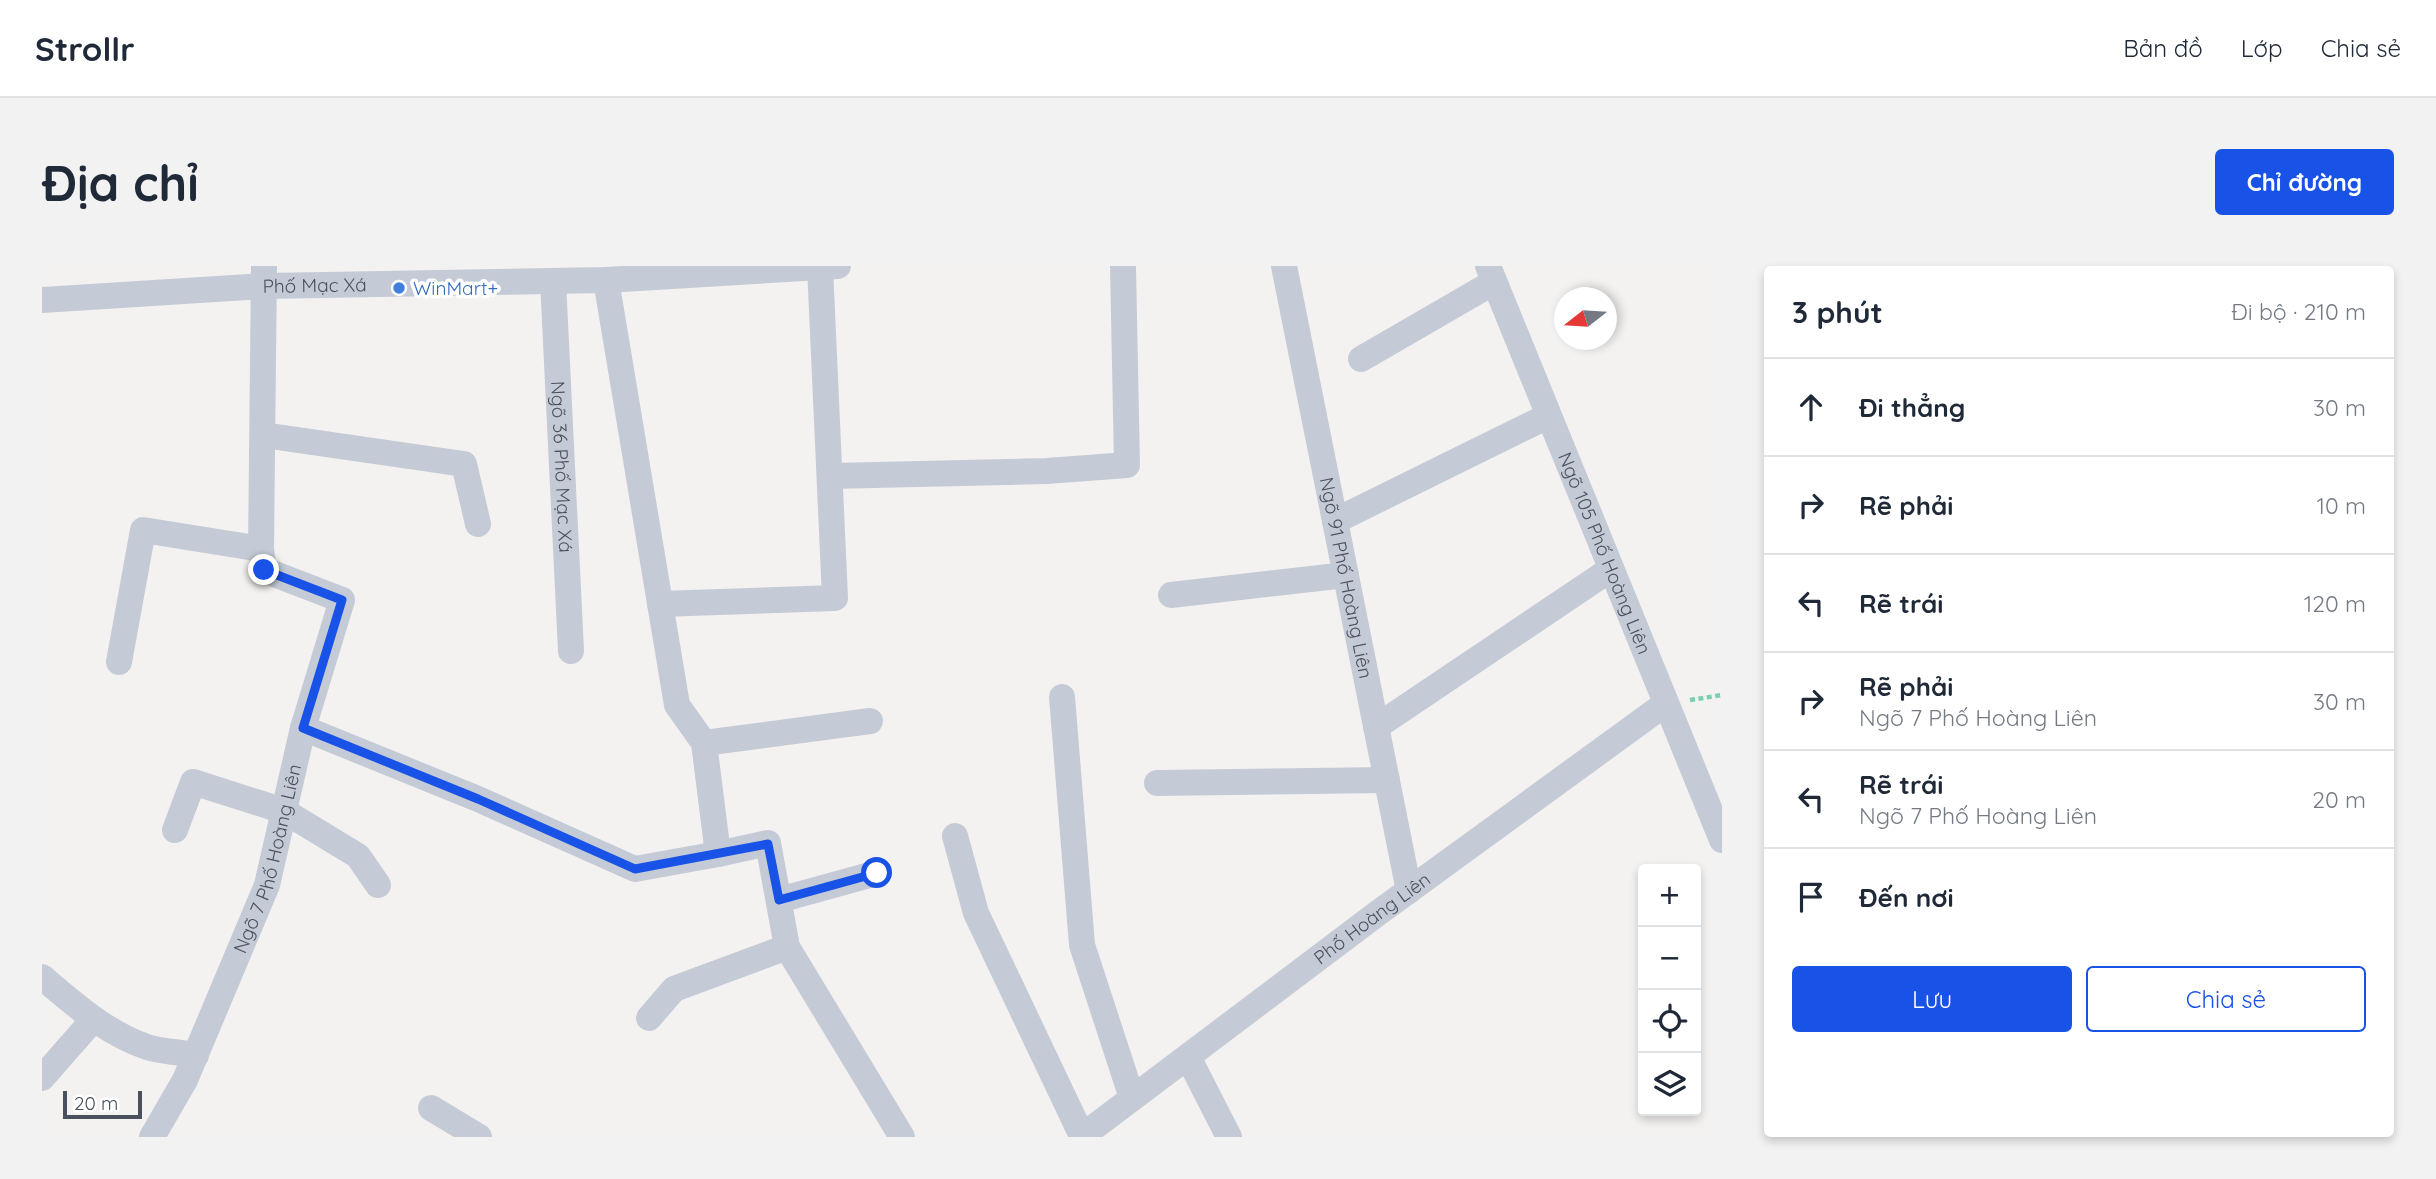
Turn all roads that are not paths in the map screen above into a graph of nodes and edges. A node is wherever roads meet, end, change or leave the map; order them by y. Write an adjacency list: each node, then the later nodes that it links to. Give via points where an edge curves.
1 (1123, 266): 12 (street, via 1127,465)
2 (1284, 266): 13 (street, Ngõ 91 Phố Hoàng Liên)
3 (829, 267): 6 (street, Phố Mạc Xá); 12 (street)
4 (1491, 274): 9 (street); 10 (street, Ngõ 105 Phố Hoàng Liên)
5 (265, 276): 7 (street, Phố Mạc Xá); 8 (street, Phố Mạc Xá); 11 (street)
6 (606, 279): 7 (street, Phố Mạc Xá); 19 (street)
7 (553, 281): 20 (street, Ngõ 36 Phố Mạc Xá)
8 (42, 300)
9 (1361, 359)
10 (1548, 415): 13 (street); 16 (street, Ngõ 105 Phố Hoàng Liên)
11 (263, 435): 14 (street, via 464,464); 15 (street)
12 (830, 476): 19 (street, via 835,598)
13 (1335, 521): 17 (street, Ngõ 91 Phố Hoàng Liên)
14 (478, 524)
15 (261, 549): 21 (street, via 143,530); 26 (street, Ngõ 7 Phố Hoàng Liên, via 264,570 342,600)
16 (1611, 569): 23 (street, Ngõ 105 Phố Hoàng Liên); 25 (street)
17 (1346, 575): 18 (street); 25 (street, Ngõ 91 Phố Hoàng Liên)
18 (1171, 595)
19 (660, 604): 27 (street, via 677,705)
20 (571, 651)
21 (120, 662)
22 (1062, 696): 46 (street, via 1082,945)
23 (1665, 704): 33 (street, Ngõ 105 Phố Hoàng Liên); 37 (street, Phố Hoàng Liên)
24 (870, 721): 27 (street)
25 (1376, 727): 28 (street, Ngõ 91 Phố Hoàng Liên)
26 (303, 728): 30 (street, Ngõ 7 Phố Hoàng Liên); 34 (street, via 635,869)
27 (704, 743): 34 (street)
28 (1387, 780): 29 (street); 37 (street, Ngõ 91 Phố Hoàng Liên)
29 (1157, 783)
30 (284, 811): 31 (street, via 193,782); 36 (street, via 358,856); 43 (street, Ngõ 7 Phố Hoàng Liên, via 267,885)
31 (175, 830)
32 (955, 836): 51 (street, via 976,914)
33 (1722, 840)
34 (718, 854): 38 (street, via 768,844)
35 (877, 873): 38 (street)
36 (378, 884)
37 (1409, 891): 44 (street, Phố Hoàng Liên)
38 (779, 900): 39 (street)
39 (787, 947): 41 (street, via 674,989); 50 (street)
40 (42, 977): 42 (street)
41 (649, 1018)
42 (93, 1020): 43 (street, via 147,1047); 45 (street)
43 (196, 1055): 48 (street, Ngõ 7 Phố Hoàng Liên)
44 (1188, 1056): 46 (street, Phố Hoàng Liên); 52 (street)
45 (42, 1078)
46 (1132, 1098): 51 (street, Phố Hoàng Liên)
47 (431, 1108): 49 (street)
48 (152, 1137)
49 (479, 1137)
50 (902, 1137)
51 (1082, 1137)
52 (1230, 1137)

